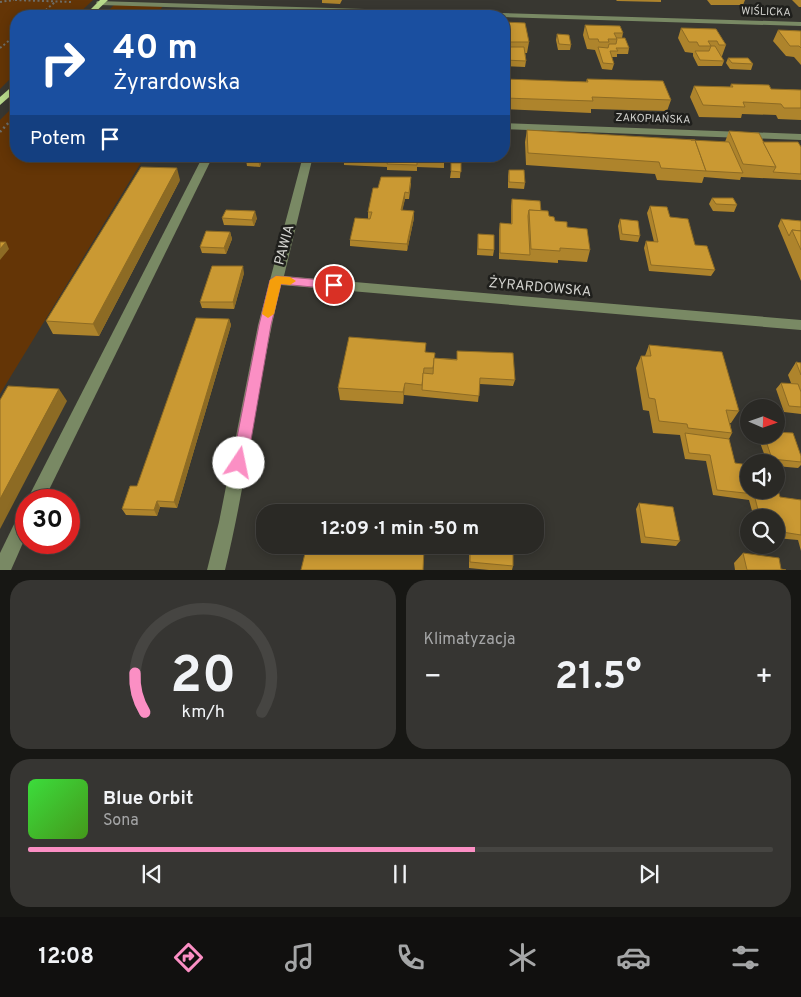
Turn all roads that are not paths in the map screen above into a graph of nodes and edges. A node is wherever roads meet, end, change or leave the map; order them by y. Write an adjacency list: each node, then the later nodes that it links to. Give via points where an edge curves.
1 (102, 2): 2 (street, WIŚLICKA)
2 (265, 10)
3 (510, 18): 4 (street, WIŚLICKA)
4 (801, 24)
5 (10, 92): 6 (main road)
6 (0, 102)
7 (510, 126): 8 (street, ZAKOPIAŃSKA)
8 (801, 137)
9 (205, 162): 13 (street)
10 (306, 162): 11 (street, PAWIA)
11 (276, 280): 12 (street, ŻYRARDOWSKA); 16 (street, PAWIA)
12 (801, 325)
13 (41, 489)
14 (15, 540): 15 (street)
15 (0, 570)
16 (216, 570)

